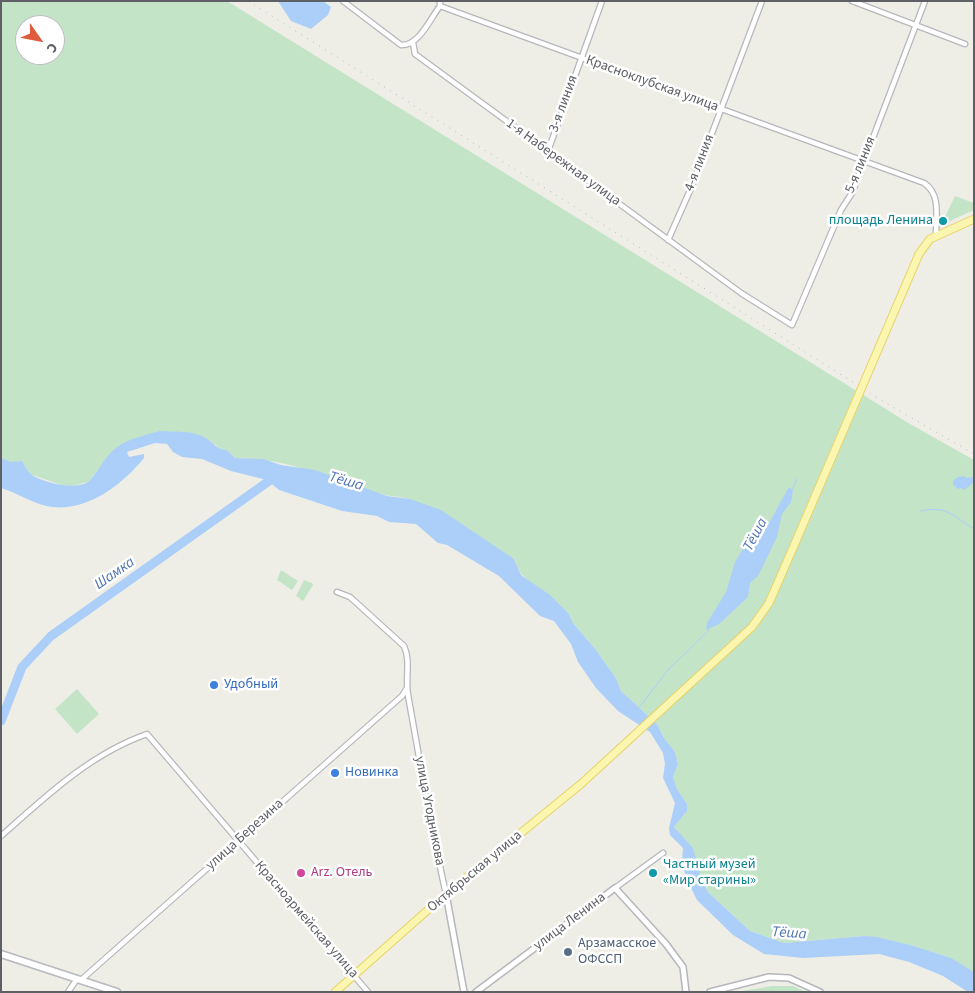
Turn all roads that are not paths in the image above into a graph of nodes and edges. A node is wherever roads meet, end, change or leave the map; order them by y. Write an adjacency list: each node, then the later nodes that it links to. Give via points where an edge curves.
1 (343, 1): 8 (street, via 401,45)
2 (602, 1): 10 (street, 3-я линия)
3 (762, 1): 11 (street, 4-я линия)
4 (852, 1): 7 (street)
5 (925, 1): 7 (street, 5-я линия)
6 (440, 4): 8 (street); 10 (street, Красноклубская улица)
7 (914, 25): 9 (street); 13 (street, 5-я линия)
8 (413, 42): 12 (street, 1-я Набережная улица, via 415,54)
9 (965, 44)
10 (581, 58): 11 (street, Красноклубская улица); 12 (street, 3-я линия)
11 (721, 109): 13 (street, Красноклубская улица); 16 (street, 4-я линия)
12 (548, 151): 16 (street, 1-я Набережная улица)
13 (865, 161): 15 (street, Красноклубская улица, via 930,186 936,200); 17 (street, 5-я линия, via 852,193 840,210)
14 (974, 219): 15 (main road)
15 (936, 236): 24 (main road, Октябрьская улица, bridge, via 919,254 799,534 768,603 752,627 581,784)
16 (668, 240): 17 (street, 1-я Набережная улица)
17 (792, 325)
18 (337, 592): 19 (street, улица Угодникова, via 350,597 404,646)
19 (407, 688): 21 (street, улица Березина, via 402,696); 24 (street, улица Угодникова, via 429,818)
20 (1, 836): 21 (street, Красноармейская улица, via 73,775 147,734)
21 (239, 842): 26 (street, Красноармейская улица); 27 (street, улица Березина)
22 (663, 853): 23 (street, улица Ленина)
23 (615, 888): 33 (street, улица Ленина); 34 (street, via 683,967)
24 (446, 894): 26 (main road, Октябрьская улица); 32 (street, улица Угодникова)
25 (1, 954): 27 (main road)
26 (354, 975): 30 (main road, Октябрьская улица); 31 (street, Красноармейская улица)
27 (79, 980): 28 (street, улица Березина); 29 (main road)
28 (68, 992)
29 (117, 992)
30 (335, 992)
31 (368, 992)
32 (464, 992)
33 (476, 992)
34 (686, 992)
35 (710, 992): 36 (street, via 768,977 789,978)
36 (820, 992)

